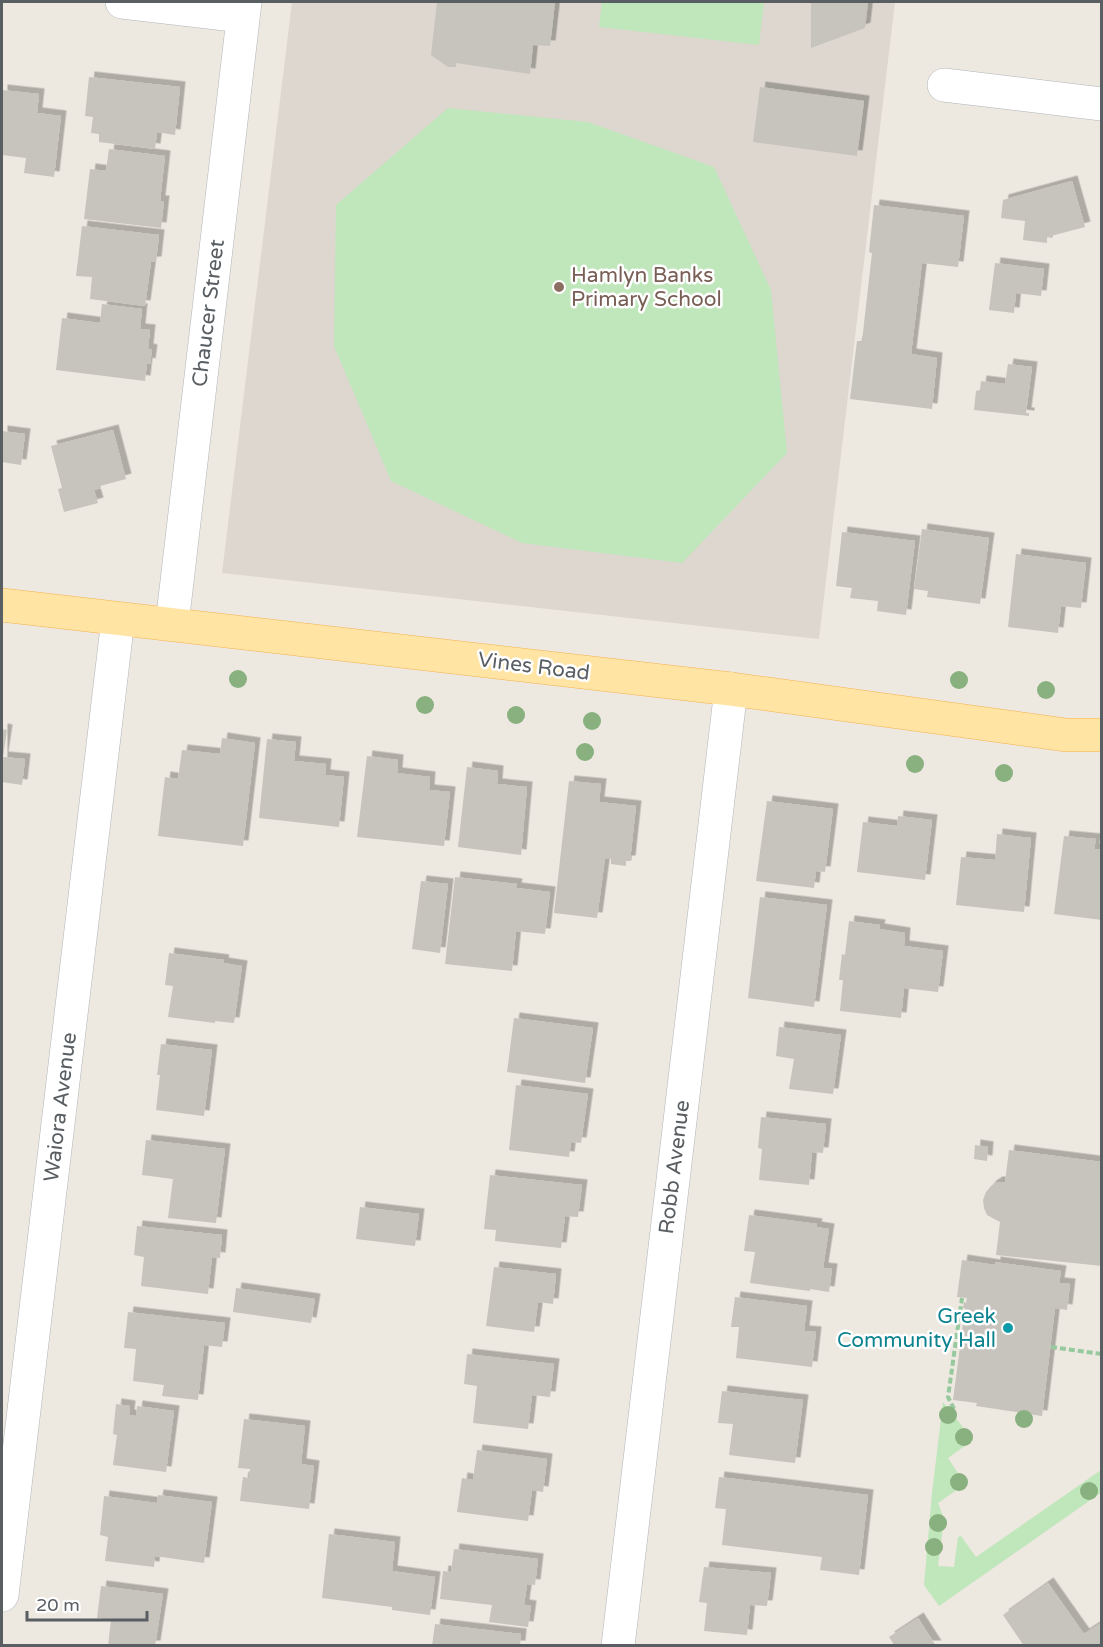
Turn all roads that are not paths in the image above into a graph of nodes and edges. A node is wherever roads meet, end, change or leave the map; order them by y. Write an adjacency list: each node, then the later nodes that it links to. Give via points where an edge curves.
1 (122, 2): 2 (street)
2 (244, 9): 7 (street, Chaucer Street)
3 (944, 85): 4 (street)
4 (1101, 104)
5 (2, 605): 6 (main road, Vines Road)
6 (118, 619): 7 (main road, Vines Road); 12 (street, Waiora Avenue)
7 (172, 624): 8 (main road, Vines Road)
8 (731, 689): 9 (main road, Vines Road); 13 (street, Robb Avenue)
9 (1066, 735): 10 (main road, Vines Road); 11 (main road, Vines Road)
10 (1101, 735)
11 (1101, 745)
12 (2, 1595)
13 (618, 1646)

